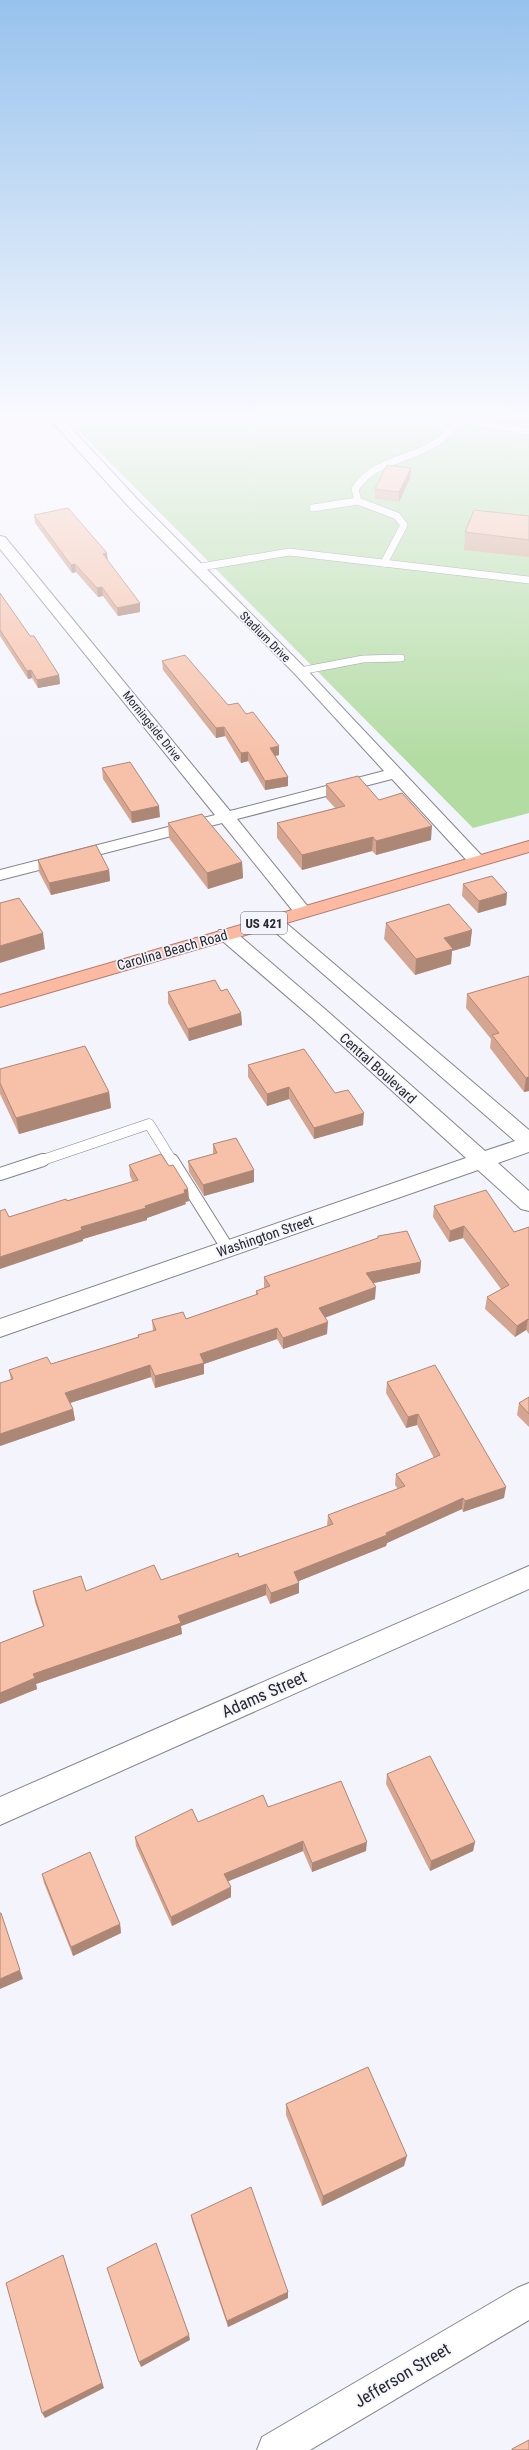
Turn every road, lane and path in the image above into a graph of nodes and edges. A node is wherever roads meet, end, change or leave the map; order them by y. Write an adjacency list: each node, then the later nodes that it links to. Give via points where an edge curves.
1 (158, 528): 5 (street, Stadium Drive)
2 (402, 528): 4 (lane)
3 (0, 540): 10 (street, Morningside Drive)
4 (384, 563): 5 (lane, via 288,552); 6 (lane)
5 (195, 568): 8 (street, Stadium Drive)
6 (529, 580)
7 (401, 658): 8 (lane, via 363,659)
8 (300, 672): 9 (street, Stadium Drive)
9 (396, 773): 10 (street); 12 (street, Stadium Drive)
10 (225, 818): 13 (street); 14 (street, Morningside Drive)
11 (529, 846): 12 (highway, Carolina Beach Road / US 421)
12 (477, 861): 14 (highway, Carolina Beach Road / US 421)
13 (0, 875)
14 (303, 912): 15 (highway, Carolina Beach Road / US 421)
15 (273, 920): 16 (highway, Carolina Beach Road / US 421); 18 (street)
16 (226, 934): 17 (highway, Carolina Beach Road / US 421); 19 (street, Central Boulevard)
17 (0, 1001)
18 (529, 1143): 19 (street, Washington Street)
19 (482, 1161): 21 (street, Central Boulevard); 22 (street, Washington Street)
20 (0, 1174): 22 (lane, via 149,1124)
21 (529, 1203)
22 (228, 1249): 23 (street, Washington Street)
23 (0, 1328)
24 (529, 1577): 25 (street, Adams Street)
25 (0, 1811)
26 (529, 2300): 27 (street, Jefferson Street)
27 (275, 2450)

